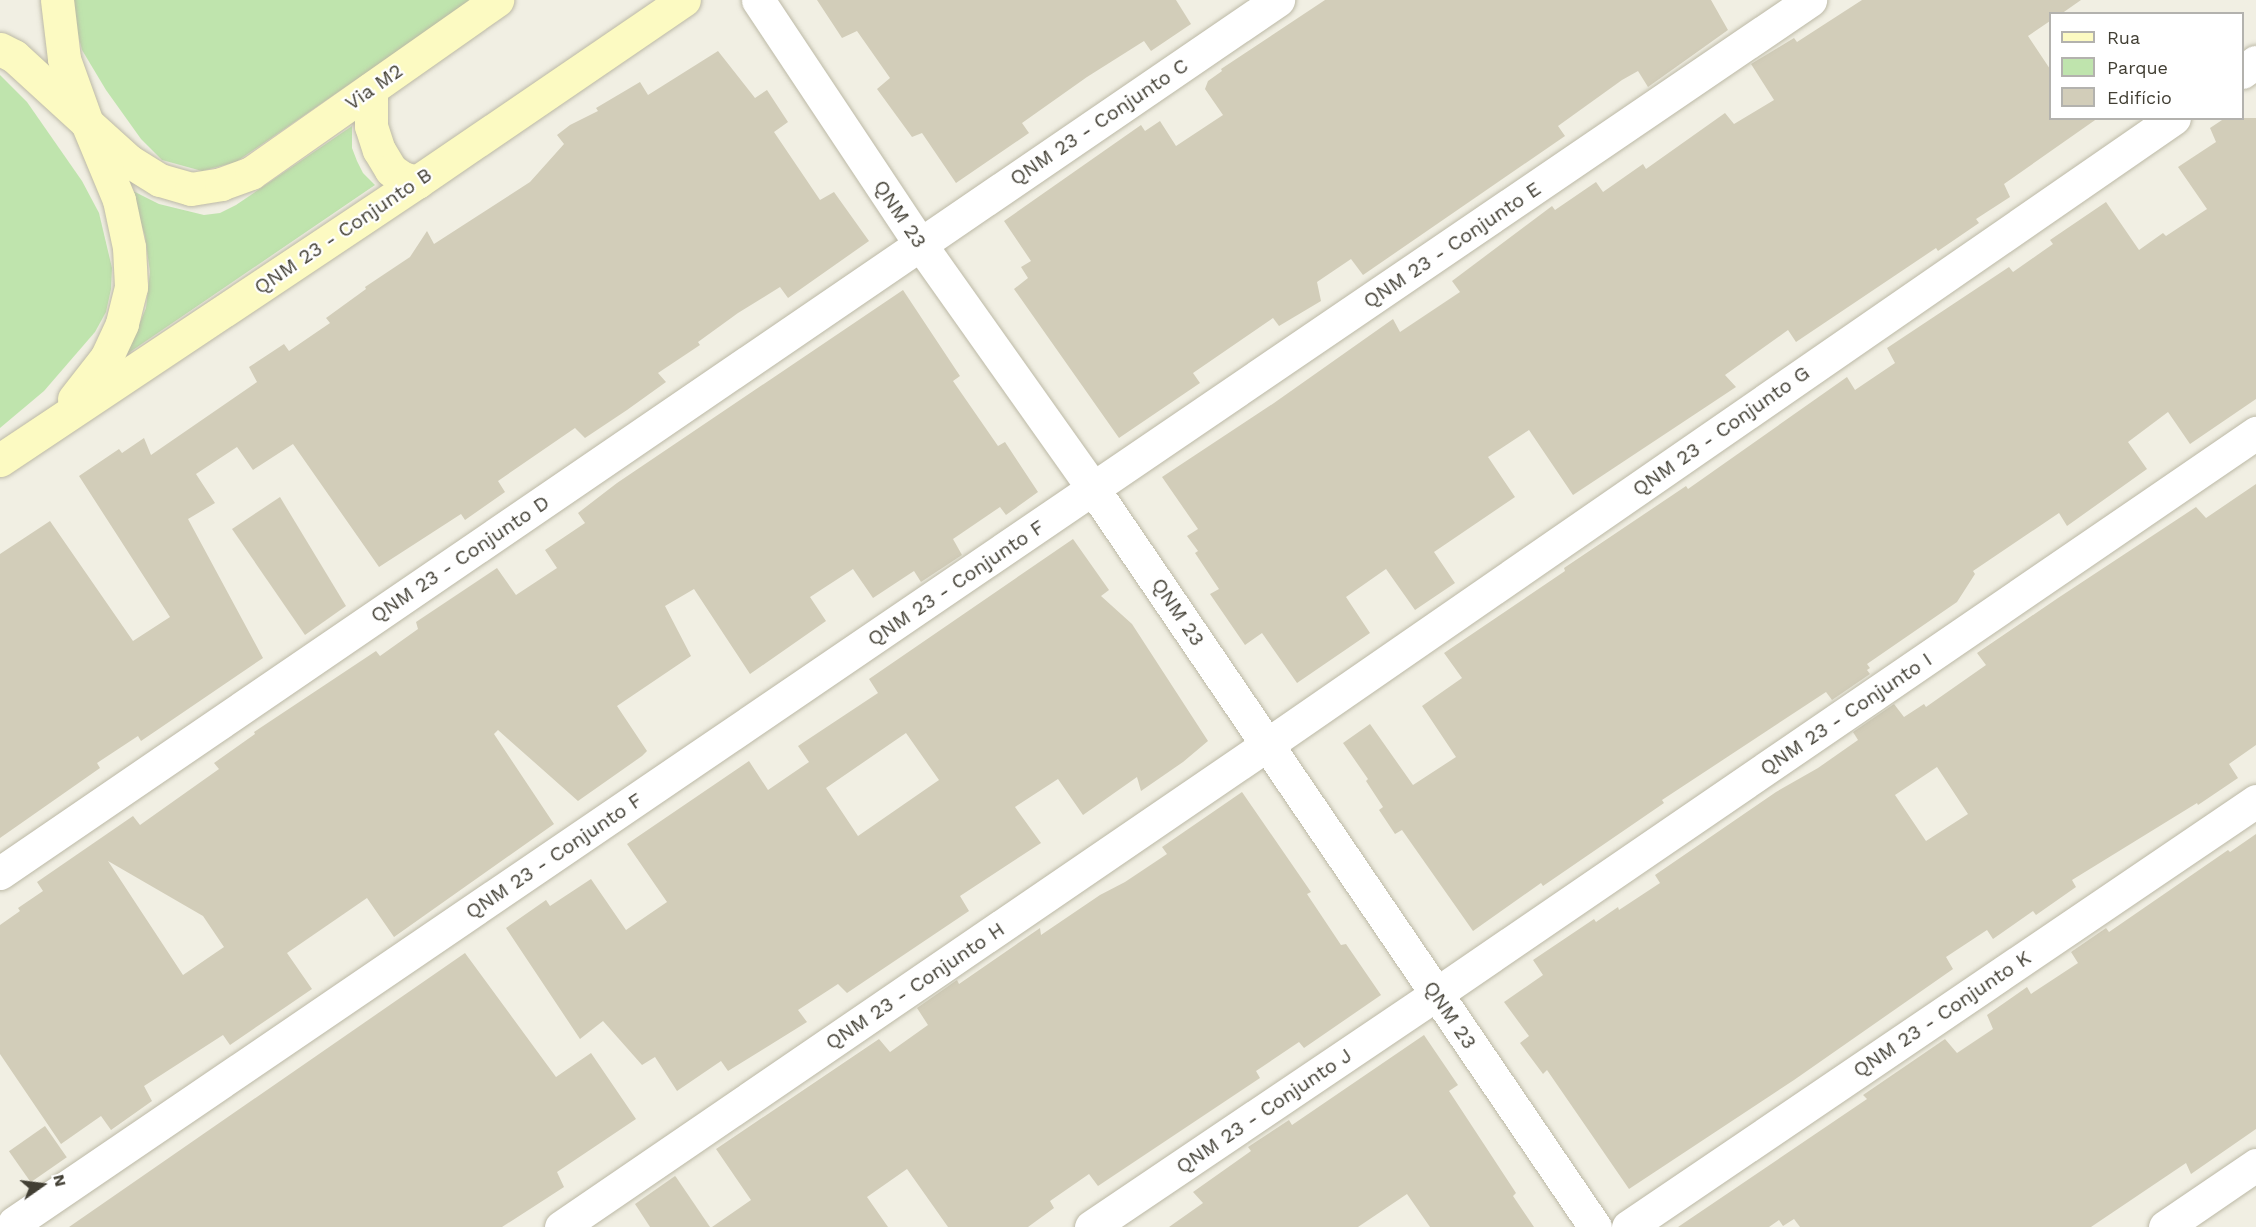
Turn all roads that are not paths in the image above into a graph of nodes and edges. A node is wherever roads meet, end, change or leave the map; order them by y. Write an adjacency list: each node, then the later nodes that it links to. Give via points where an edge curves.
1 (57, 0): 10 (main road, via 64,59)
2 (497, 0): 8 (main road, Via M2)
3 (684, 0): 11 (main road, QNM 23 - Conjunto B)
4 (758, 0): 12 (street, QNM 23)
5 (1278, 0): 12 (street, QNM 23 - Conjunto C)
6 (1810, 0): 16 (street, QNM 23 - Conjunto E)
7 (0, 49): 10 (main road, Via M2, via 14,56)
8 (371, 89): 10 (main road, Via M2, via 251,173 191,189 160,180 129,161); 11 (main road, via 371,126 380,150 391,170)
9 (2171, 120): 17 (street, QNM 23 - Conjunto G)
10 (87, 123): 13 (main road, via 119,200 129,247 131,287 122,324 106,358)
11 (417, 182): 13 (main road, QNM 23 - Conjunto B)
12 (920, 244): 16 (street, QNM 23); 19 (street, QNM 23 - Conjunto D)
13 (61, 418): 15 (main road, QNM 23 - Conjunto B)
14 (2256, 433): 20 (street, QNM 23 - Conjunto I)
15 (0, 460)
16 (1094, 490): 17 (street, QNM 23); 22 (street, QNM 23 - Conjunto F)
17 (1268, 744): 20 (street, QNM 23); 23 (street, QNM 23 - Conjunto H)
18 (2256, 801): 26 (street, QNM 23 - Conjunto K)
19 (0, 873)
20 (1436, 994): 24 (street, QNM 23 - Conjunto J); 25 (street, QNM 23)
21 (2256, 1165): 27 (street)
22 (11, 1217)
23 (561, 1227)
24 (1091, 1227)
25 (1595, 1227)
26 (1628, 1227)
27 (2166, 1227)

